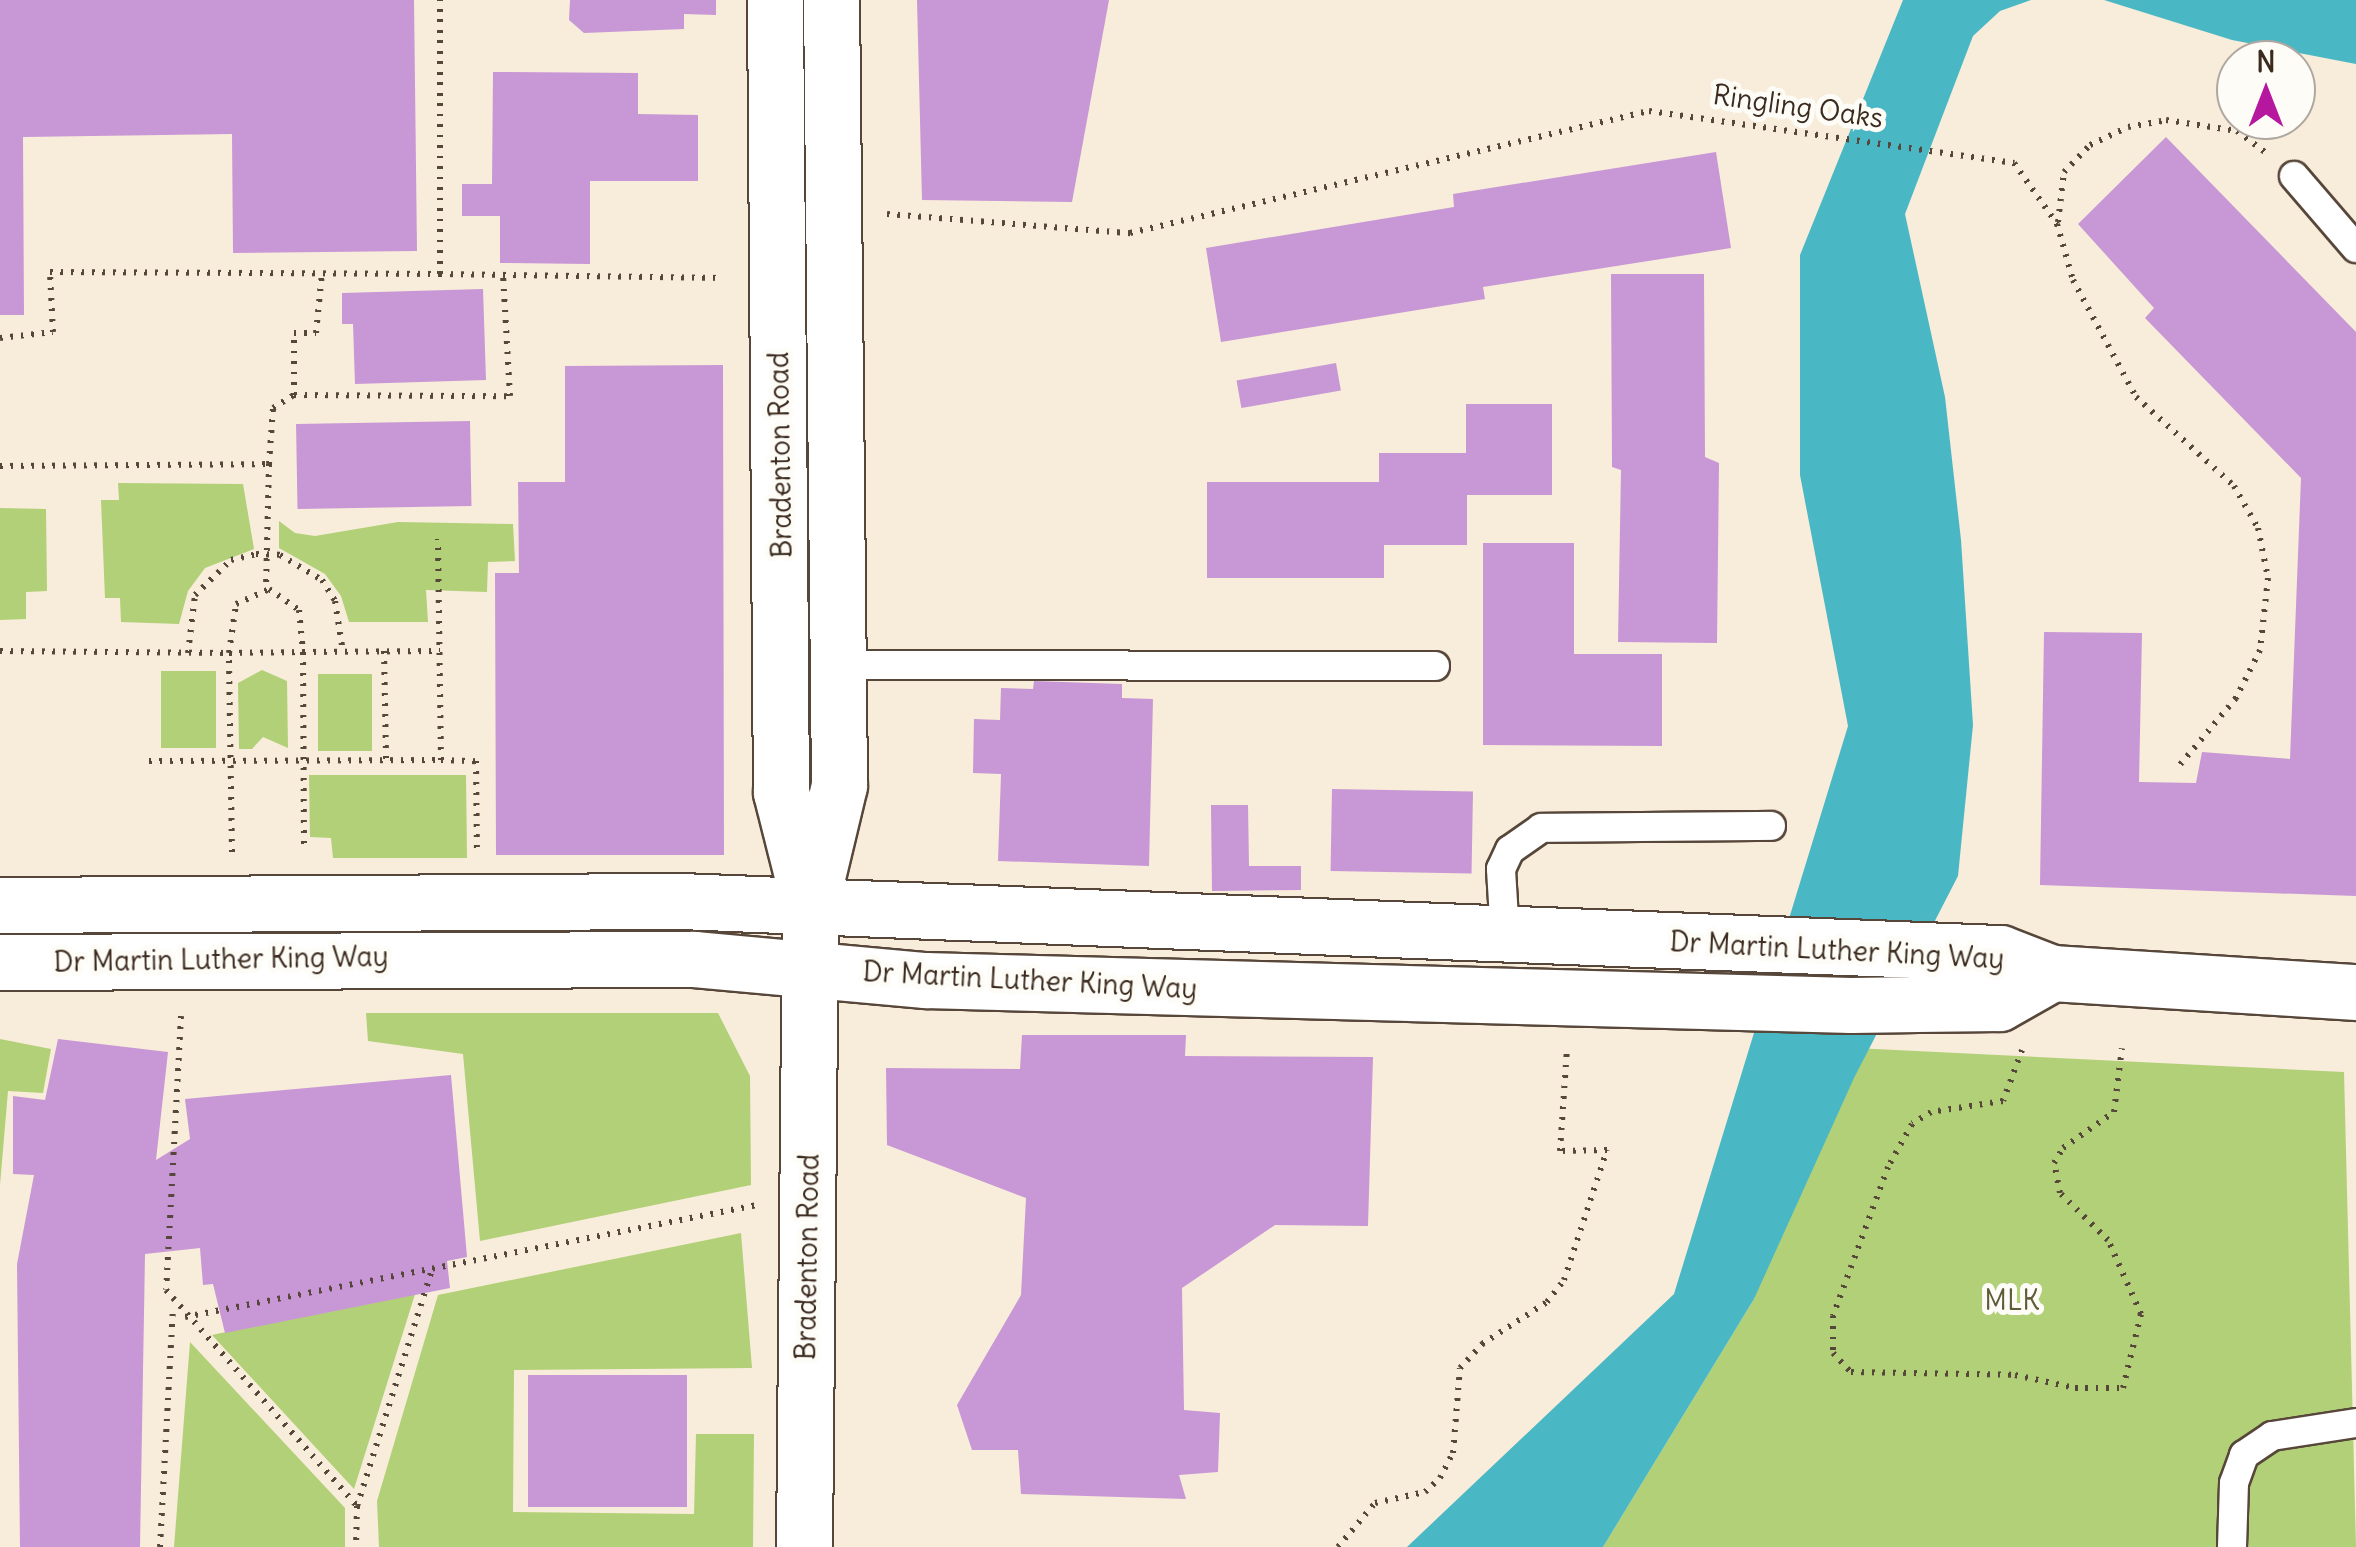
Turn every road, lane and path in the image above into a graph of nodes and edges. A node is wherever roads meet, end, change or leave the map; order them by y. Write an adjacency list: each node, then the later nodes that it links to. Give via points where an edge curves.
1 (440, 0): 9 (path)
2 (775, 0): 39 (street, Bradenton Road, via 781,792)
3 (830, 0): 26 (street, Bradenton Road)
4 (2294, 176): 6 (path, via 2237,131 2166,120 2128,126 2090,144 2064,172); 7 (lane)
5 (876, 214): 6 (path, Ringling Oaks, via 1130,233 1649,111 2014,163)
6 (2057, 224): 33 (path, Ringling Oaks, via 2073,280 2136,397 2234,486 2258,528 2268,578 2260,650 2236,698)
7 (2356, 248)
8 (322, 273): 9 (path); 12 (path, via 50,272 53,332); 13 (path, via 316,333 294,333)
9 (440, 274): 10 (path)
10 (504, 275): 11 (path); 13 (path, via 510,396)
11 (740, 279)
12 (0, 338)
13 (294, 395): 14 (path, via 273,408)
14 (270, 464): 15 (path); 17 (path)
15 (0, 466)
16 (438, 539): 20 (path)
17 (264, 554): 18 (path); 22 (path, via 231,560 195,595); 25 (path, via 303,564 322,580 335,601)
18 (266, 590): 23 (path, via 236,604); 24 (path, via 281,592 299,610)
19 (384, 651): 20 (path); 25 (path); 28 (path)
20 (440, 651): 29 (path)
21 (0, 652): 22 (path)
22 (188, 652): 23 (path)
23 (230, 652): 24 (path); 31 (path)
24 (303, 652): 25 (path); 32 (path)
25 (343, 652)
26 (837, 664): 27 (lane); 39 (street, Bradenton Road, via 839,785)
27 (1435, 666)
28 (386, 760): 29 (path); 32 (path)
29 (441, 760): 37 (path, via 476,761)
30 (149, 761): 31 (path)
31 (231, 761): 32 (path); 35 (path)
32 (302, 761): 36 (path)
33 (2178, 766)
34 (1771, 826): 40 (lane, via 1541,828 1510,850 1501,869)
35 (232, 858)
36 (304, 858)
37 (478, 864)
38 (0, 906): 39 (street, Dr Martin Luther King Way)
39 (810, 906): 40 (street, Dr Martin Luther King Way); 42 (street, Bradenton Road)
40 (1505, 935): 45 (street, Dr Martin Luther King Way)
41 (0, 962): 42 (street, Dr Martin Luther King Way, via 476,956)
42 (810, 966): 45 (street, Dr Martin Luther King Way, via 925,980 1518,997); 56 (street, Bradenton Road)
43 (2356, 992): 45 (street, Dr Martin Luther King Way, via 2052,973)
44 (183, 995): 50 (path, via 166,1290)
45 (2007, 1000): 47 (path, via 2003,1101 1931,1112 1912,1124 1888,1166 1832,1316 1832,1353 1851,1372 2015,1375 2075,1388 2122,1388 2141,1314 2108,1240 2060,1193 2054,1163 2063,1148 2114,1112)
46 (1568, 1031): 57 (path, via 1560,1151 1607,1150 1564,1280 1547,1302 1482,1344 1460,1368 1454,1453 1440,1478 1425,1492 1375,1504)
47 (2122, 1048)
48 (763, 1204): 49 (path)
49 (432, 1270): 51 (path); 53 (path)
50 (173, 1305): 51 (path); 54 (path)
51 (184, 1317): 53 (path)
52 (2356, 1423): 58 (lane, via 2272,1436 2244,1455 2234,1483)
53 (357, 1506): 55 (path)
54 (160, 1547)
55 (356, 1547)
56 (804, 1547)
57 (1338, 1547)
58 (2232, 1547)

